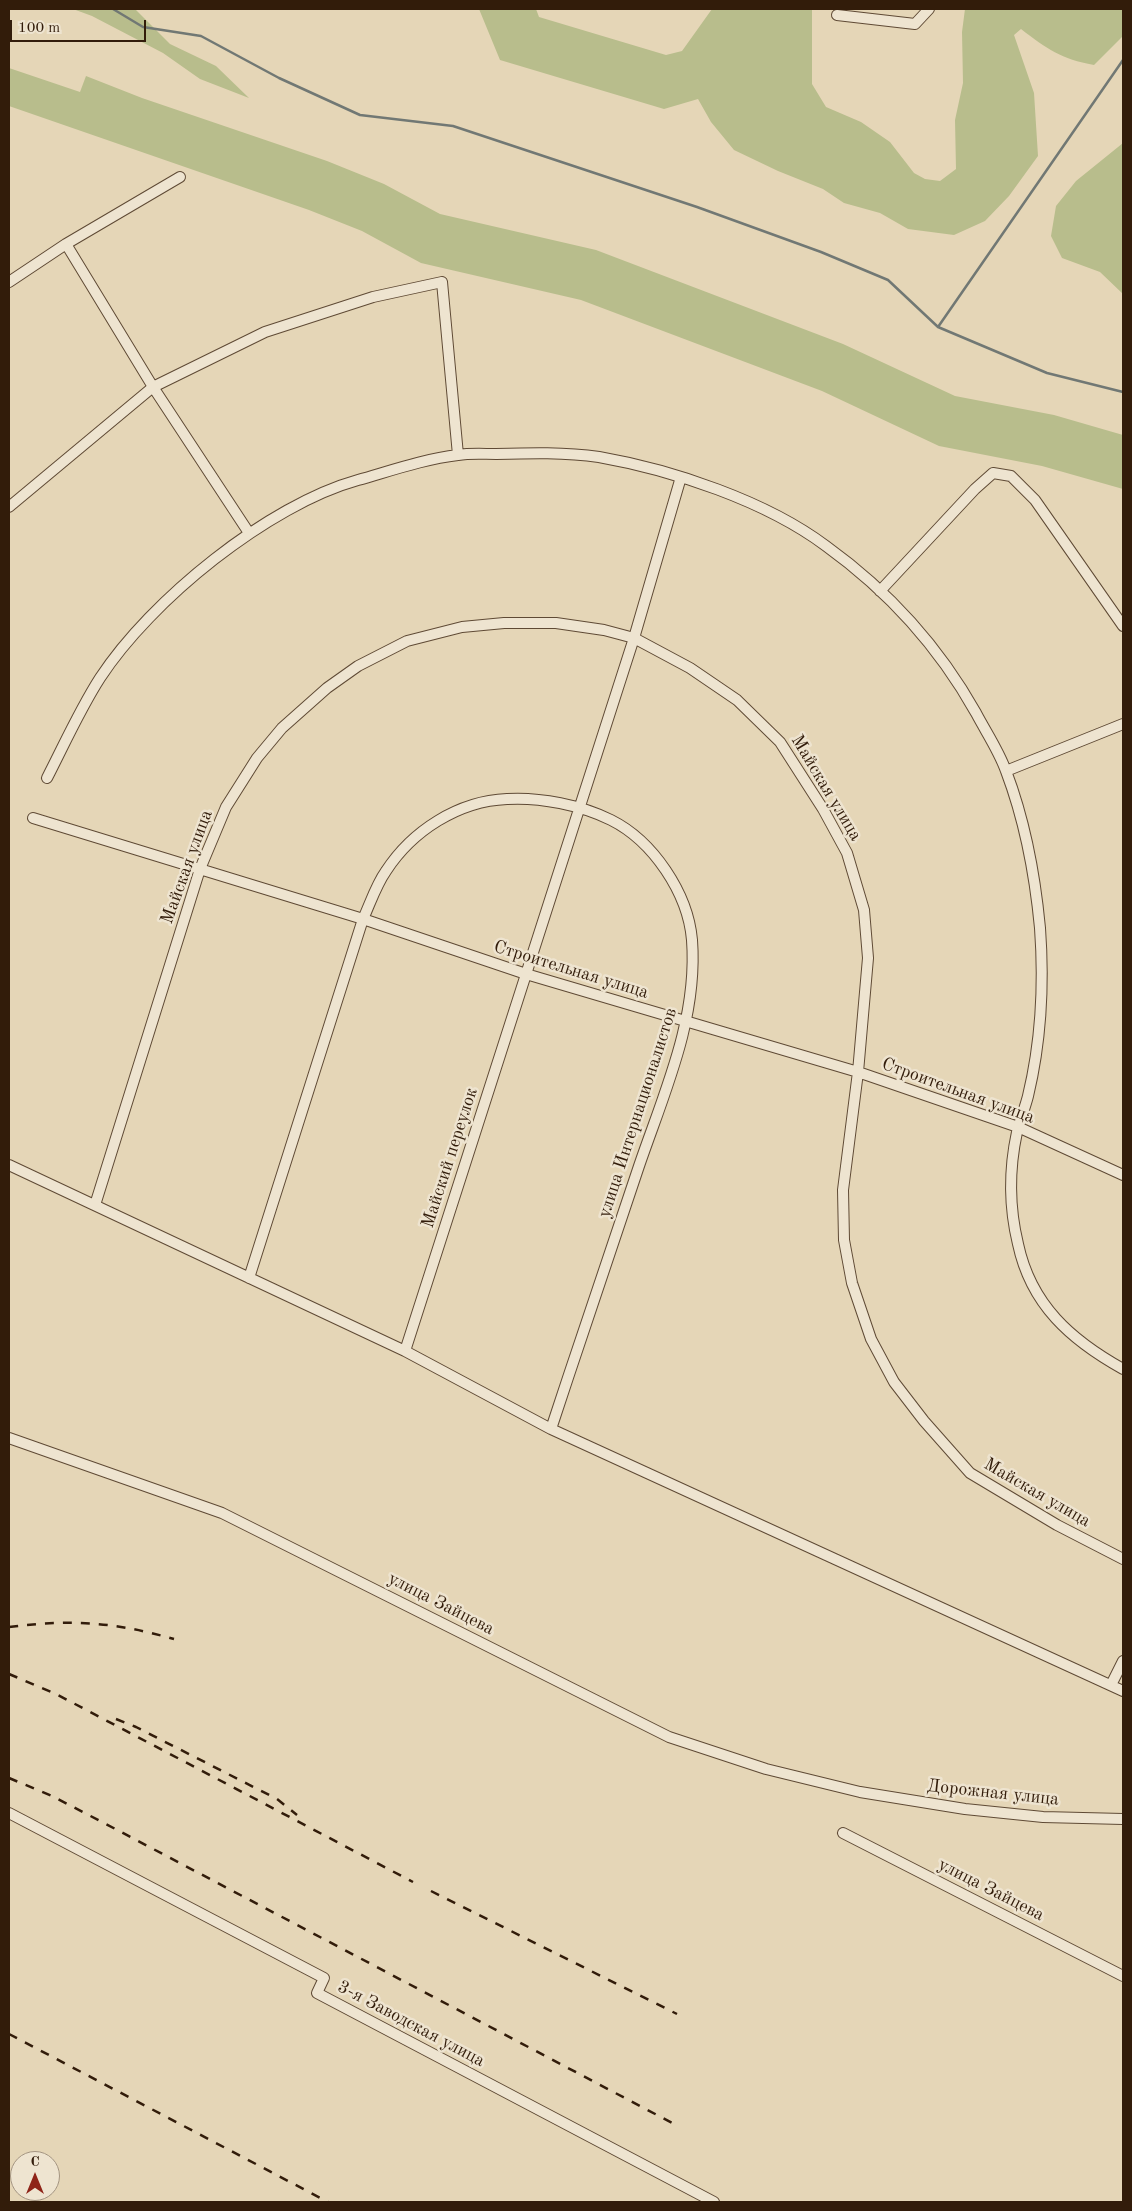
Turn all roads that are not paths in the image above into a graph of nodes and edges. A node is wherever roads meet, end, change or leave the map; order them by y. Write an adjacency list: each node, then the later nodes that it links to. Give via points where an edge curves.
1 (929, 9): 2 (street, via 915,24)
2 (838, 15)
3 (180, 177): 4 (street)
4 (66, 244): 5 (street); 6 (street)
5 (9, 282)
6 (153, 387): 7 (street, via 265,332 373,297 442,282); 9 (street); 10 (street)
7 (458, 455): 8 (street, via 539,452 598,457); 10 (street, via 338,486)
8 (681, 477): 11 (street, via 764,509 824,544); 13 (street, Майский переулок)
9 (9, 507)
10 (249, 533): 16 (street, via 182,587 134,633 100,679)
11 (880, 590): 12 (street, via 993,473 1011,476 1035,500); 15 (street, via 930,642 965,693)
12 (1123, 626)
13 (634, 638): 17 (street, Майский переулок); 19 (street, Майская улица, via 556,623 462,627 407,641 358,666 327,688 288,723 257,758 226,807); 23 (street, Майская улица, via 690,668 737,700 780,742 847,853 864,910 868,958)
14 (1123, 724): 15 (street)
15 (1006, 771): 24 (street, via 1030,851 1042,969 1037,1048 1028,1099)
16 (47, 778)
17 (577, 808): 20 (street, улица Интернационалистов, via 550,802 506,799 456,811 428,826 401,850 384,873); 21 (street, Майский переулок); 22 (street, улица Интернационалистов, via 611,820 640,840 675,883 692,940)
18 (33, 818): 19 (street, Строительная улица)
19 (200, 869): 20 (street, Строительная улица); 27 (street, Майская улица)
20 (363, 919): 21 (street, Строительная улица); 28 (street, улица Интернационалистов)
21 (526, 974): 22 (street, Строительная улица); 29 (street, Майский переулок)
22 (687, 1022): 23 (street, Строительная улица); 31 (street, улица Интернационалистов)
23 (858, 1072): 24 (street, Строительная улица); 33 (street, Майская улица, via 843,1190 844,1240 852,1282 871,1339 894,1382 970,1473 1056,1525)
24 (1018, 1128): 26 (street, Строительная улица); 30 (street, via 1010,1172 1012,1212 1018,1248 1032,1287 1052,1316 1084,1347)
25 (9, 1165): 27 (street)
26 (1123, 1175)
27 (95, 1205): 28 (street)
28 (249, 1278): 29 (street)
29 (405, 1351): 31 (street)
30 (1123, 1369)
31 (551, 1429): 35 (street)
32 (9, 1438): 37 (street, улица Зайцева, via 222,1513 669,1737 766,1769)
33 (1123, 1560)
34 (1123, 1661): 35 (street)
35 (1111, 1685): 36 (street)
36 (1123, 1691)
37 (860, 1792): 39 (street, Дорожная улица, via 1033,1816)
38 (9, 1813): 42 (street, 3-я Заводская улица, via 324,1978 317,1993)
39 (1123, 1819)
40 (843, 1833): 41 (street, улица Зайцева)
41 (1123, 1976)
42 (714, 2202)

